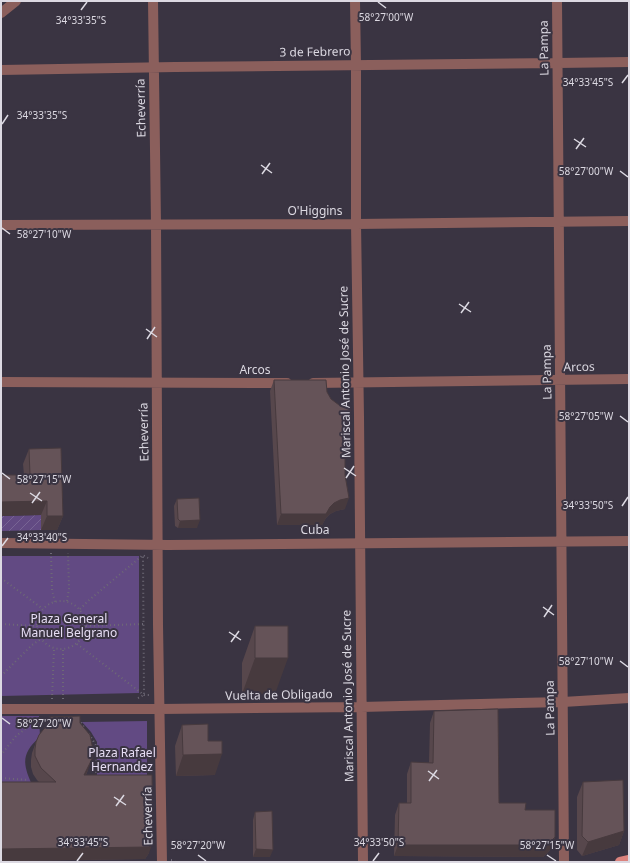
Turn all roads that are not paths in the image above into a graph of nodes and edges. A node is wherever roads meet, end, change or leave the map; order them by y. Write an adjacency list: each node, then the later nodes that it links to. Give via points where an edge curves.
1 (16, 1): 5 (street)
2 (153, 1): 9 (street, Echeverría)
3 (355, 1): 8 (street, Mariscal Antonio José de Sucre)
4 (557, 1): 7 (street, La Pampa)
5 (1, 13)
6 (629, 62): 7 (street, 3 de Febrero)
7 (558, 64): 8 (street, 3 de Febrero); 11 (street, La Pampa)
8 (356, 65): 9 (street, 3 de Febrero); 14 (street, Mariscal Antonio José de Sucre)
9 (154, 67): 10 (street, 3 de Febrero); 13 (street, Echeverría)
10 (1, 70)
11 (558, 221): 12 (street, O'Higgins); 14 (street, O'Higgins); 17 (street, La Pampa)
12 (629, 221)
13 (156, 224): 14 (street, O'Higgins); 15 (street, O'Higgins); 20 (street, Echeverría)
14 (356, 224): 19 (street, Mariscal Antonio José de Sucre)
15 (1, 225)
16 (629, 379): 17 (street, Arcos)
17 (560, 380): 19 (street, Arcos); 21 (street, La Pampa)
18 (1, 382): 20 (street, Arcos)
19 (359, 382): 20 (street, Arcos); 24 (street, Mariscal Antonio José de Sucre)
20 (156, 383): 25 (street, Echeverría)
21 (562, 541): 22 (street, Cuba); 24 (street, Cuba); 27 (street, La Pampa)
22 (629, 541)
23 (1, 543): 25 (street, Cuba)
24 (360, 543): 25 (street, Cuba); 28 (street, Mariscal Antonio José de Sucre)
25 (158, 544): 30 (street, Echeverría)
26 (629, 698): 27 (street, Vuelta de Obligado)
27 (563, 702): 28 (street, Vuelta de Obligado); 34 (street, La Pampa)
28 (361, 707): 30 (street, Vuelta de Obligado); 33 (street, Mariscal Antonio José de Sucre)
29 (1, 709): 30 (street, Vuelta de Obligado)
30 (160, 709): 32 (street, Echeverría)
31 (629, 860): 35 (main road)
32 (162, 862)
33 (363, 862)
34 (564, 862)
35 (620, 862)

